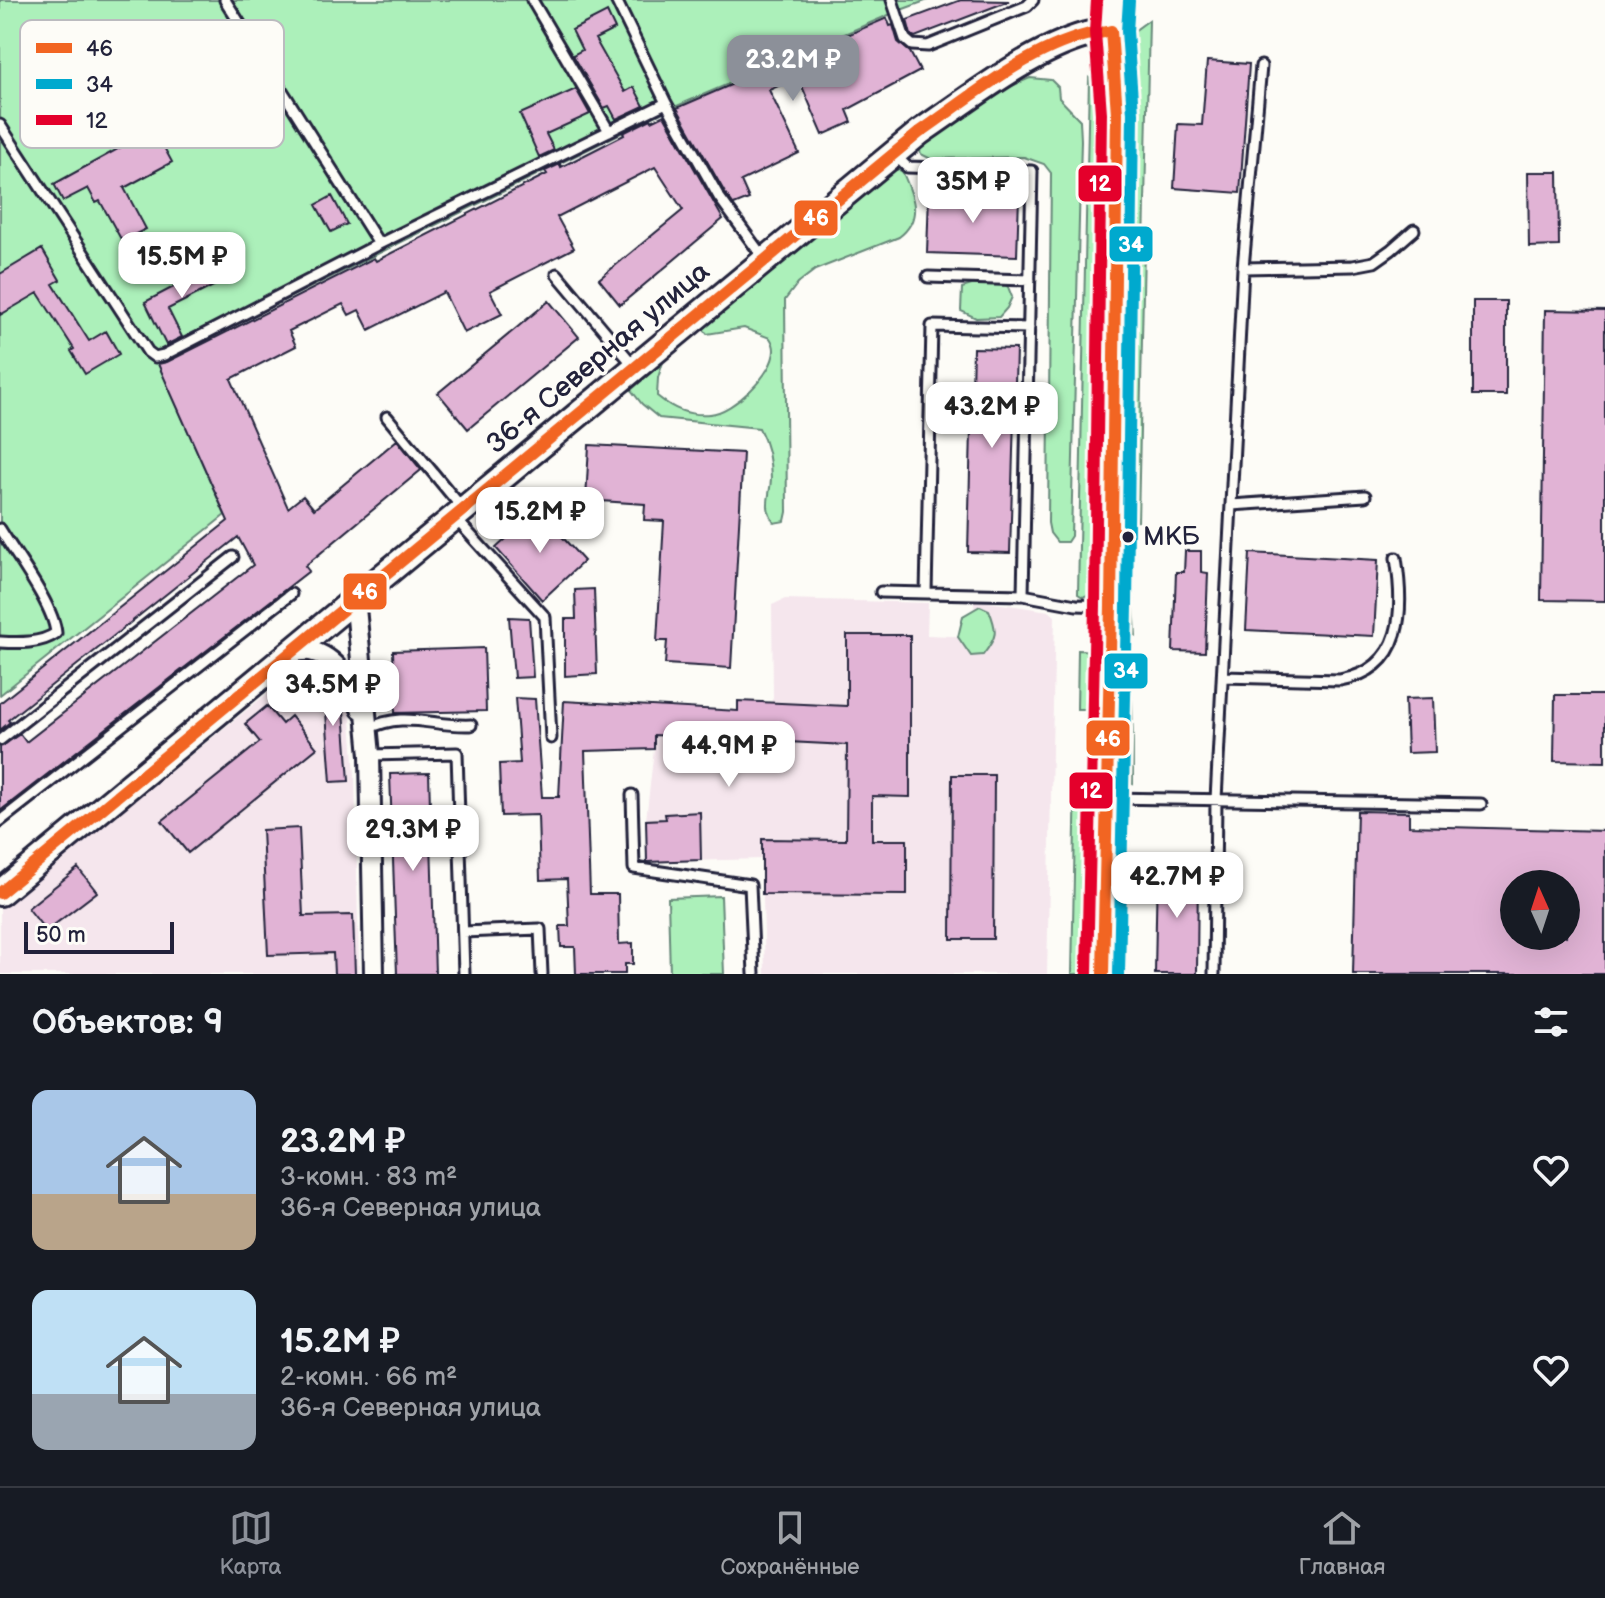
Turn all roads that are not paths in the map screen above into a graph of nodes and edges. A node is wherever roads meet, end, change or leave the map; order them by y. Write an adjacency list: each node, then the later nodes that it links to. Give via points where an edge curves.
1 (225, 0): 7 (lane)
2 (532, 0): 13 (lane)
3 (616, 0): 11 (lane)
4 (892, 0): 5 (lane, via 905,39 928,46)
5 (1033, 0)
6 (1113, 0): 8 (main road)
7 (238, 20)
8 (1111, 31): 14 (main road, 36-я Северная улица, via 1086,35 1021,65); 36 (main road, via 1117,113)
9 (1261, 66): 18 (lane)
10 (284, 93): 16 (lane)
11 (666, 103): 13 (lane); 17 (lane, via 719,197)
12 (0, 125): 16 (lane, via 155,357)
13 (609, 131): 16 (lane)
14 (894, 153): 17 (main road, 36-я Северная улица); 21 (lane, via 907,167 1032,171)
15 (1414, 230): 18 (lane, via 1374,262)
16 (379, 244)
17 (765, 260): 23 (main road, 36-я Северная улица)
18 (1243, 268): 26 (lane)
19 (557, 274): 23 (lane)
20 (928, 277): 21 (lane)
21 (1030, 280): 22 (lane)
22 (1029, 328): 32 (lane, via 932,326); 34 (lane)
23 (635, 367): 27 (main road, 36-я Северная улица)
24 (387, 417): 27 (lane)
25 (1365, 496): 26 (lane)
26 (1231, 505): 39 (lane)
27 (459, 512): 35 (main road, 36-я Северная улица); 42 (lane, via 545,617)
28 (0, 529): 37 (lane, via 43,599 56,633 49,639)
29 (233, 557): 43 (lane)
30 (1396, 558): 39 (lane, via 1401,591 1396,636 1370,669 1340,680)
31 (881, 592): 32 (lane)
32 (926, 593): 34 (lane)
33 (291, 594): 49 (lane)
34 (1023, 595): 36 (lane)
35 (355, 597): 38 (main road, 36-я Северная улица); 41 (street)
36 (1111, 606): 46 (main road)
37 (0, 642)
38 (290, 652): 41 (street, via 308,650 329,658 345,676); 50 (main road, 36-я Северная улица)
39 (1223, 677): 47 (lane)
40 (471, 725): 41 (lane, via 414,719)
41 (368, 729): 44 (street)
42 (551, 738)
43 (0, 740)
44 (370, 755): 51 (lane, via 457,753); 52 (street)
45 (632, 795): 55 (lane, via 634,868 750,885)
46 (1106, 798): 47 (lane); 56 (main road)
47 (1216, 800): 48 (lane); 57 (lane)
48 (1481, 804)
49 (0, 821)
50 (0, 893)
51 (463, 932): 53 (lane); 54 (lane, via 540,929)
52 (374, 974)
53 (464, 974)
54 (542, 974)
55 (754, 974)
56 (1103, 974)
57 (1214, 974)

